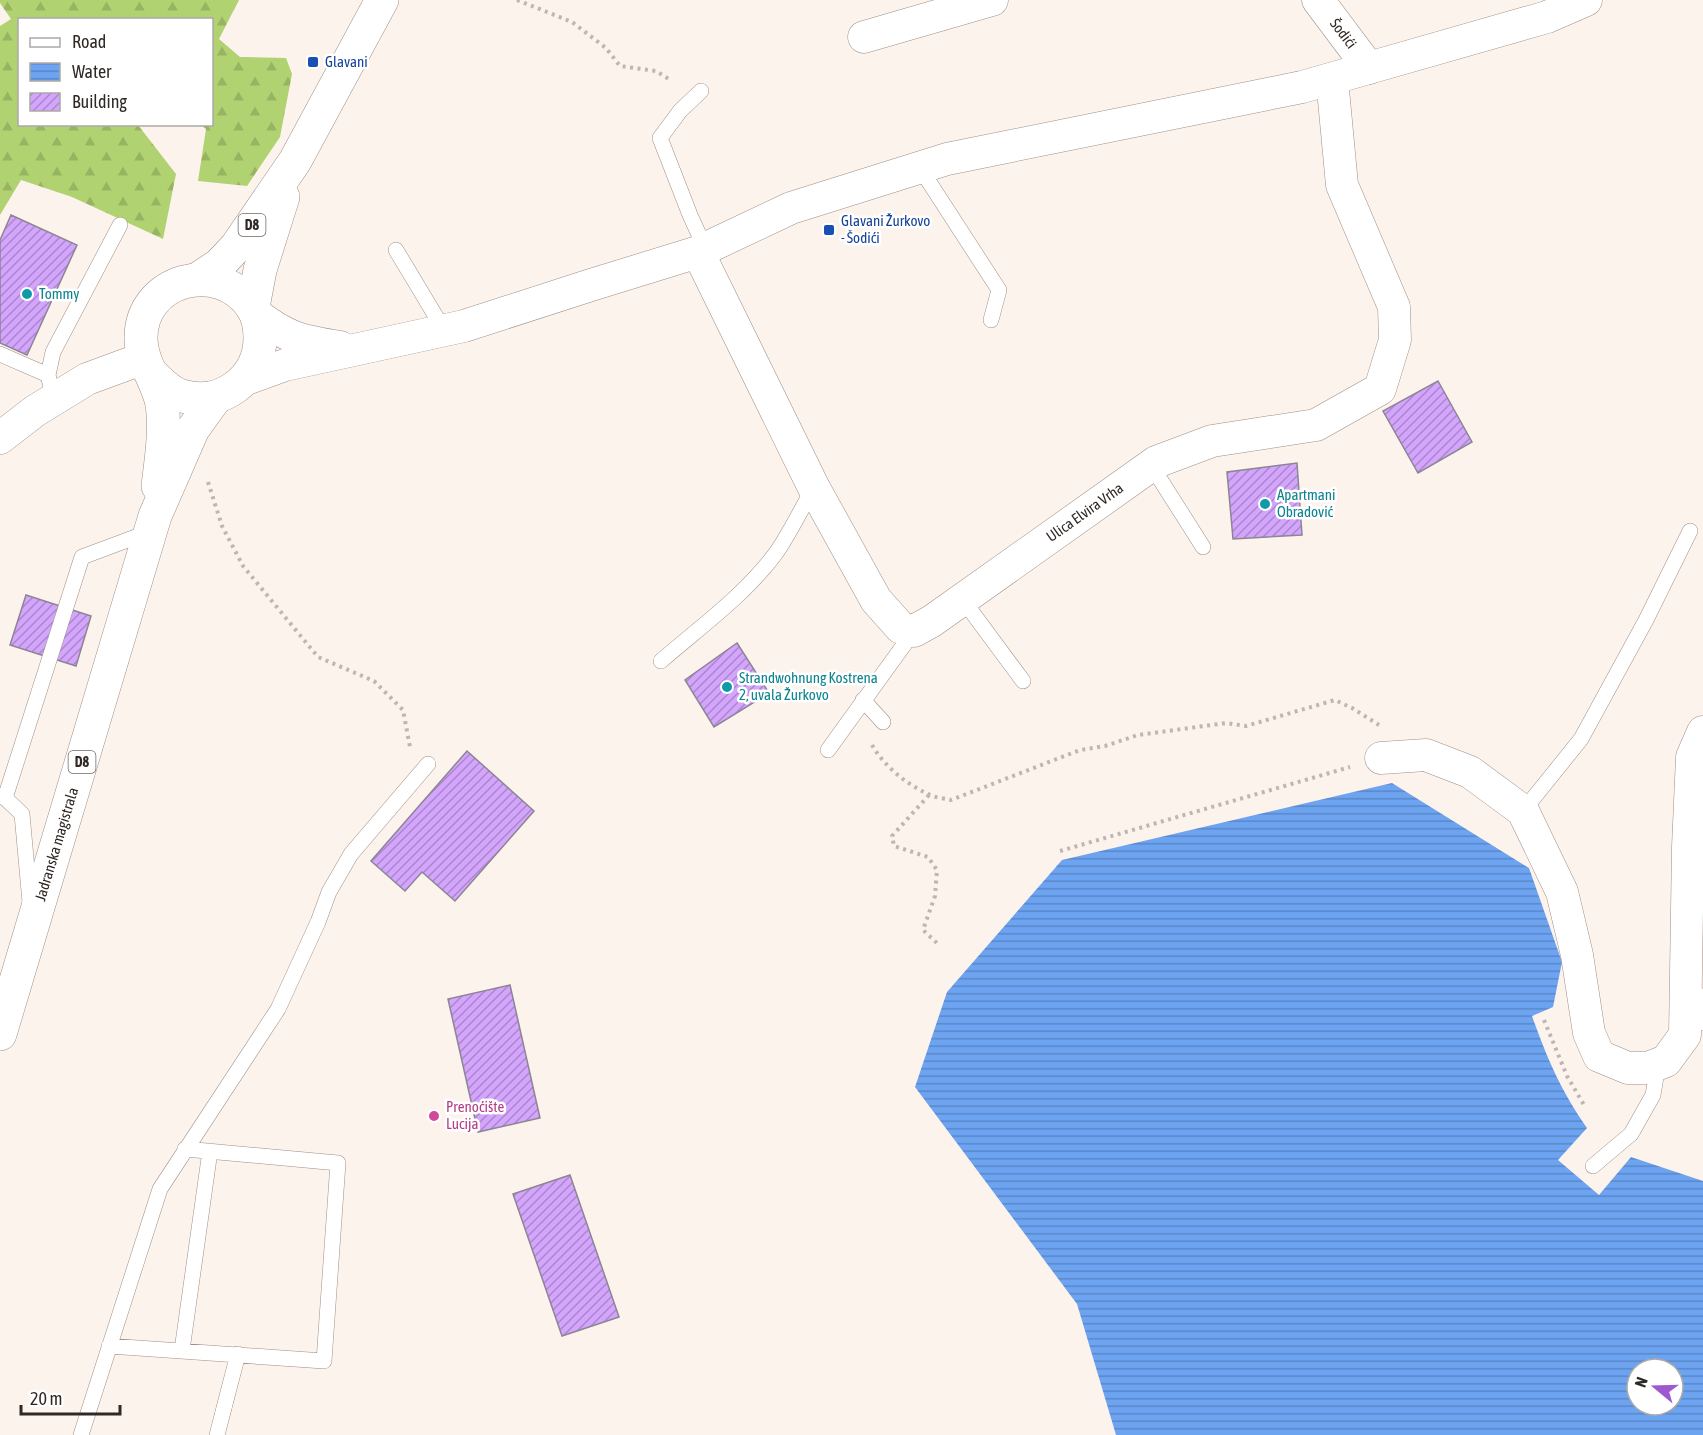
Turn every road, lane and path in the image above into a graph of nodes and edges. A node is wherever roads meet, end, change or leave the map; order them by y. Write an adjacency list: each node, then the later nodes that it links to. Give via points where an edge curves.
1 (382, 0): 11 (main road, Jadranska magistrala / D8)
2 (517, 0): 9 (path, via 572,22 606,48 620,66 657,71)
3 (992, 0): 6 (street)
4 (1318, 0): 7 (street, Šodići)
5 (1586, 0): 7 (street, via 1547,17)
6 (864, 37)
7 (1369, 68): 8 (street)
8 (1332, 79): 12 (street, via 946,159); 27 (street, Ulica Elvira Vrha, via 1342,184 1394,307 1395,340 1380,389 1316,425 1212,441)
9 (672, 81)
10 (702, 91): 15 (lane, via 680,111 660,138)
11 (296, 161): 16 (main road, Jadranska magistrala / D8, via 236,247); 17 (main road, Jadranska magistrala / D8, via 260,270)
12 (920, 168): 15 (street, via 791,208); 18 (lane, via 999,290)
13 (120, 225): 24 (lane, via 53,352)
14 (396, 250): 19 (lane)
15 (702, 250): 19 (street); 29 (street)
16 (198, 279): 17 (main road, Jadranska magistrala / D8, via 229,285); 22 (main road, Jadranska magistrala / D8, via 164,291 152,305 143,321 141,339)
17 (254, 310): 20 (street, via 276,330 300,340); 23 (main road, Jadranska magistrala / D8, via 260,348)
18 (991, 320)
19 (444, 330): 20 (street)
20 (355, 350): 23 (street, via 285,365)
21 (0, 354): 24 (lane)
22 (148, 366): 24 (street); 25 (main road, via 165,388 181,396); 30 (main road, Jadranska magistrala / D8, via 162,405 162,445)
23 (246, 379): 25 (main road, Jadranska magistrala / D8)
24 (51, 387): 26 (street, via 34,411)
25 (216, 398): 30 (main road, Jadranska magistrala / D8, via 193,429)
26 (0, 438)
27 (1151, 465): 32 (lane); 33 (street, Ulica Elvira Vrha)
28 (207, 481): 43 (path, via 222,526 243,566 318,657 374,681 403,710 411,749)
29 (814, 488): 34 (street, via 876,600 901,628); 35 (lane, via 777,552 760,572)
30 (153, 523): 45 (lane, via 82,557); 48 (main road, Jadranska magistrala / D8)
31 (1690, 531): 46 (lane, via 1581,739)
32 (1203, 548)
33 (963, 600): 34 (street, Ulica Elvira Vrha); 36 (lane)
34 (914, 631): 37 (lane)
35 (661, 661)
36 (1023, 681)
37 (858, 707): 38 (lane); 41 (lane); 44 (path, via 880,759)
38 (883, 722)
39 (1380, 725): 44 (path, via 1335,700 1246,726 1226,723 1138,735 1080,750 951,800)
40 (1703, 732): 50 (street, via 1692,757 1688,846)
41 (828, 750)
42 (1381, 758): 46 (street, via 1426,755 1470,772); 47 (path)
43 (428, 764): 56 (lane, via 351,854 329,892 278,1009)
44 (929, 795): 49 (path, via 892,836 894,846 928,857 937,870 935,896 923,930)
45 (2, 797): 48 (lane, via 22,814)
46 (1523, 811): 54 (street, via 1562,892 1589,1033 1599,1056 1628,1068)
47 (1060, 851)
48 (33, 926): 53 (main road, Jadranska magistrala / D8)
49 (938, 944)
50 (1696, 995): 52 (lane); 54 (street, via 1685,1035 1666,1061)
51 (1544, 1020): 55 (path, via 1567,1076)
52 (1703, 1023)
53 (0, 1034)
54 (1658, 1065): 58 (lane, via 1653,1095 1631,1134)
55 (1584, 1105)
56 (185, 1149): 57 (lane); 59 (lane, via 160,1189)
57 (210, 1151): 60 (lane); 61 (lane, via 338,1163 324,1361)
58 (1593, 1166)
59 (109, 1346): 60 (lane); 62 (lane)
60 (182, 1350): 61 (lane)
61 (238, 1354): 63 (lane)
62 (81, 1435)
63 (217, 1435)

